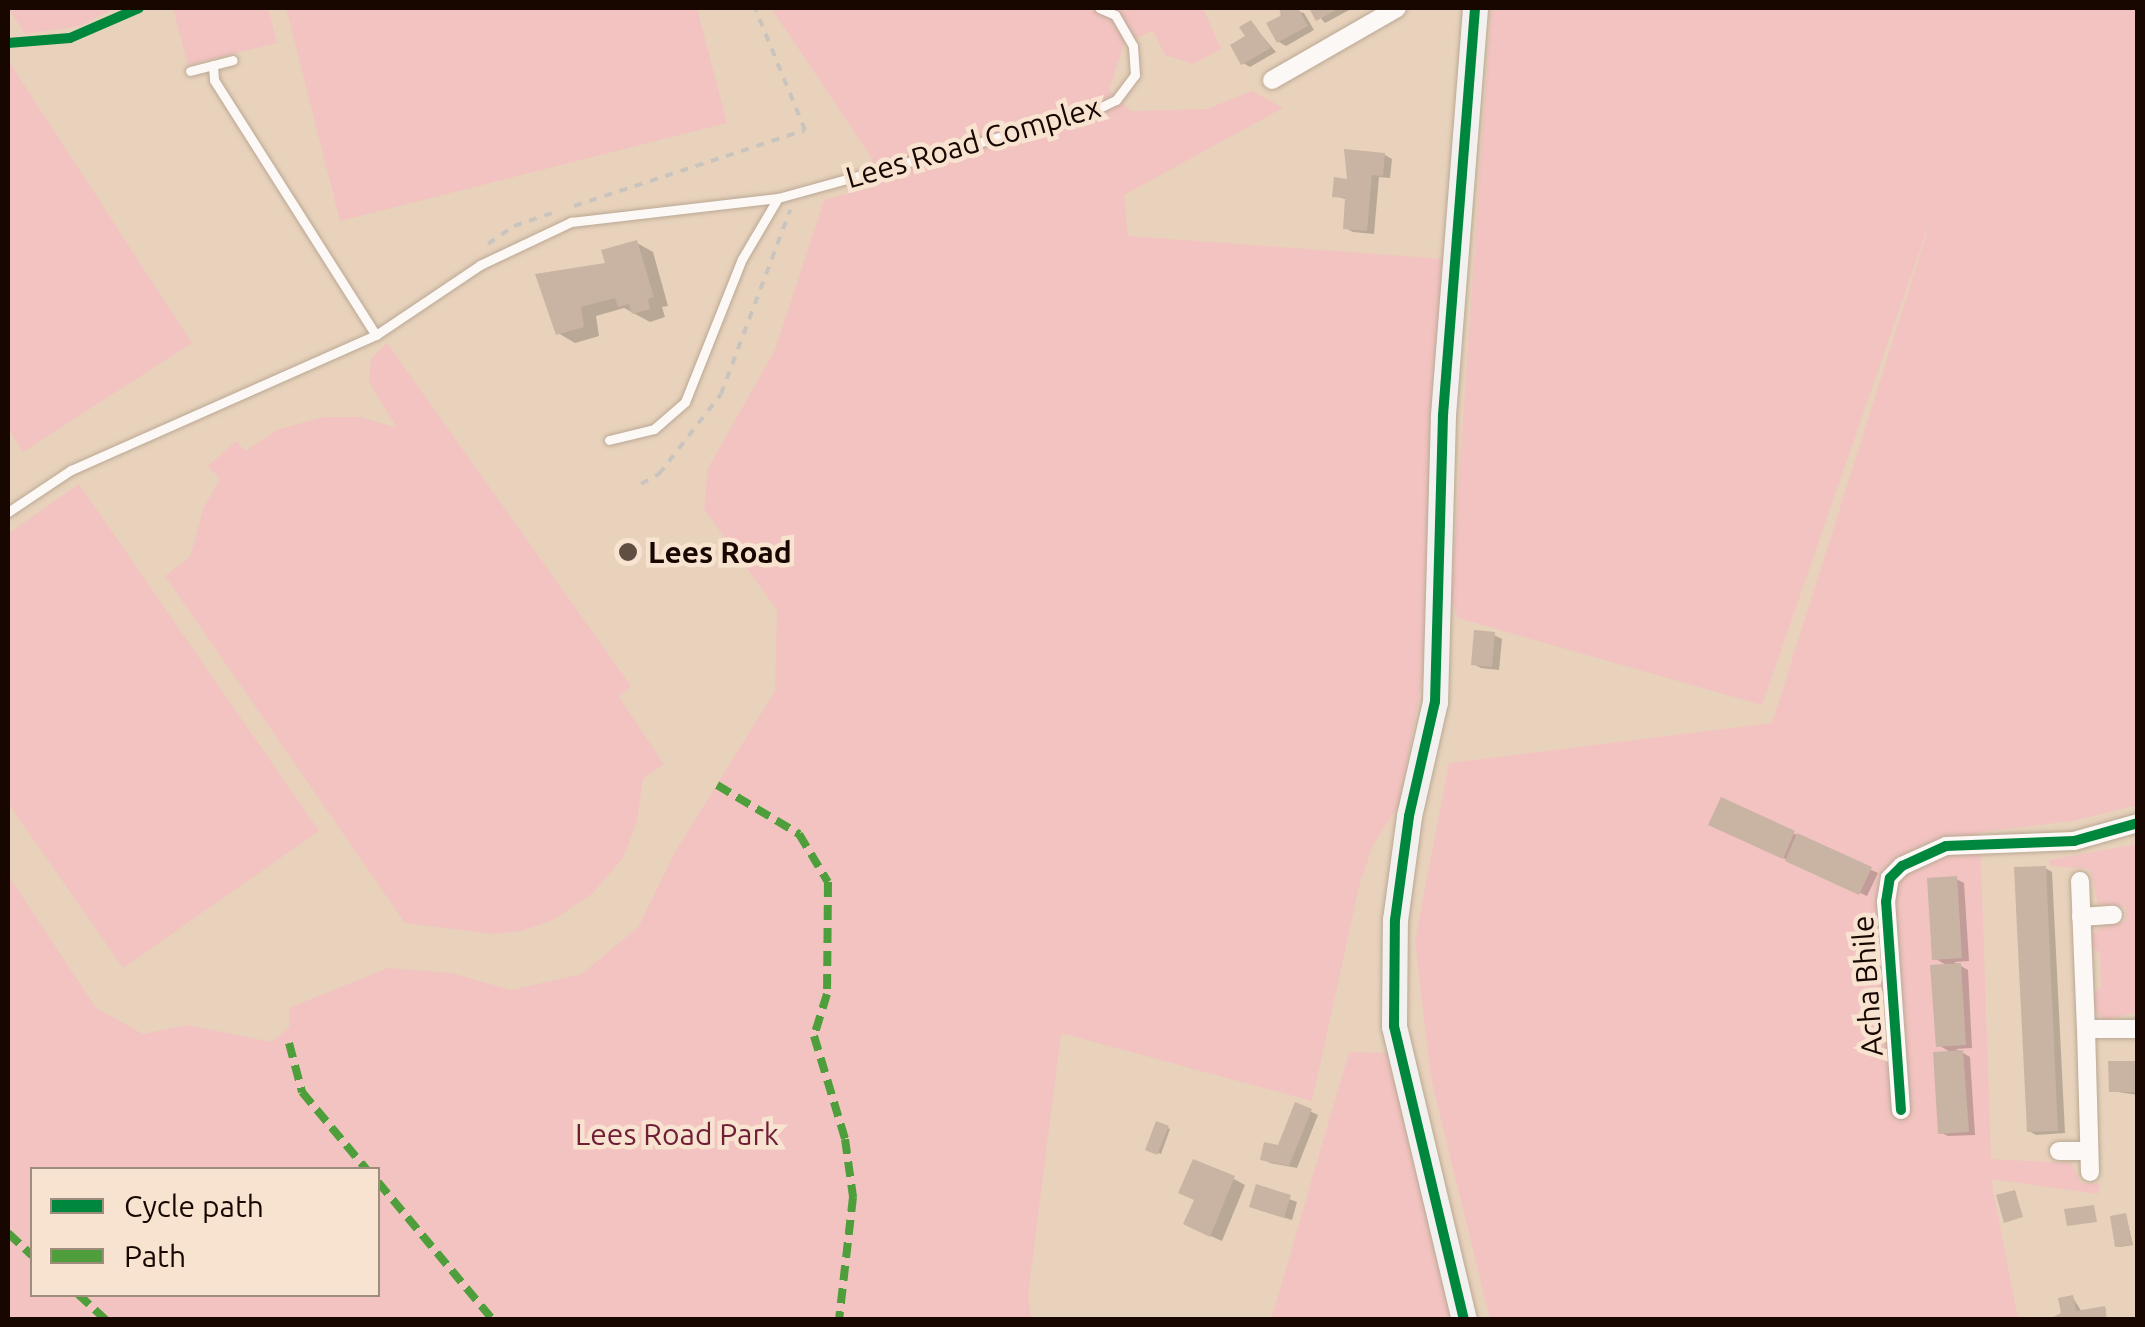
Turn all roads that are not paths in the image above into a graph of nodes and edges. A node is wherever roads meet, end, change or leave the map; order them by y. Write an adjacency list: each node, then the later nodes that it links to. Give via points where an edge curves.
1 (1099, 8): 8 (lane, Lees Road Complex, via 1115,15 1133,46 1135,75 1116,100)
2 (1397, 8): 7 (street)
3 (1475, 8): 22 (street, via 1444,415 1435,702 1397,904 1394,1026)
4 (234, 60): 5 (lane)
5 (213, 65): 6 (lane); 9 (lane, via 214,80)
6 (190, 70)
7 (1272, 80)
8 (783, 196): 9 (lane, Lees Road Complex, via 571,222 480,265); 10 (lane, via 742,259 685,402 654,429)
9 (376, 335): 11 (lane, Lees Road Complex, via 71,470)
10 (609, 440)
11 (8, 512)
12 (2138, 823): 18 (street, Acha Bhile, via 2074,841 1946,846 1890,878 1886,902)
13 (2080, 881): 15 (street)
14 (2113, 915): 15 (street)
15 (2082, 917): 16 (street)
16 (2086, 1029): 17 (street); 20 (street)
17 (2138, 1029)
18 (1901, 1110)
19 (2058, 1151): 20 (street)
20 (2090, 1151): 21 (street)
21 (2090, 1172)
22 (1464, 1320)

